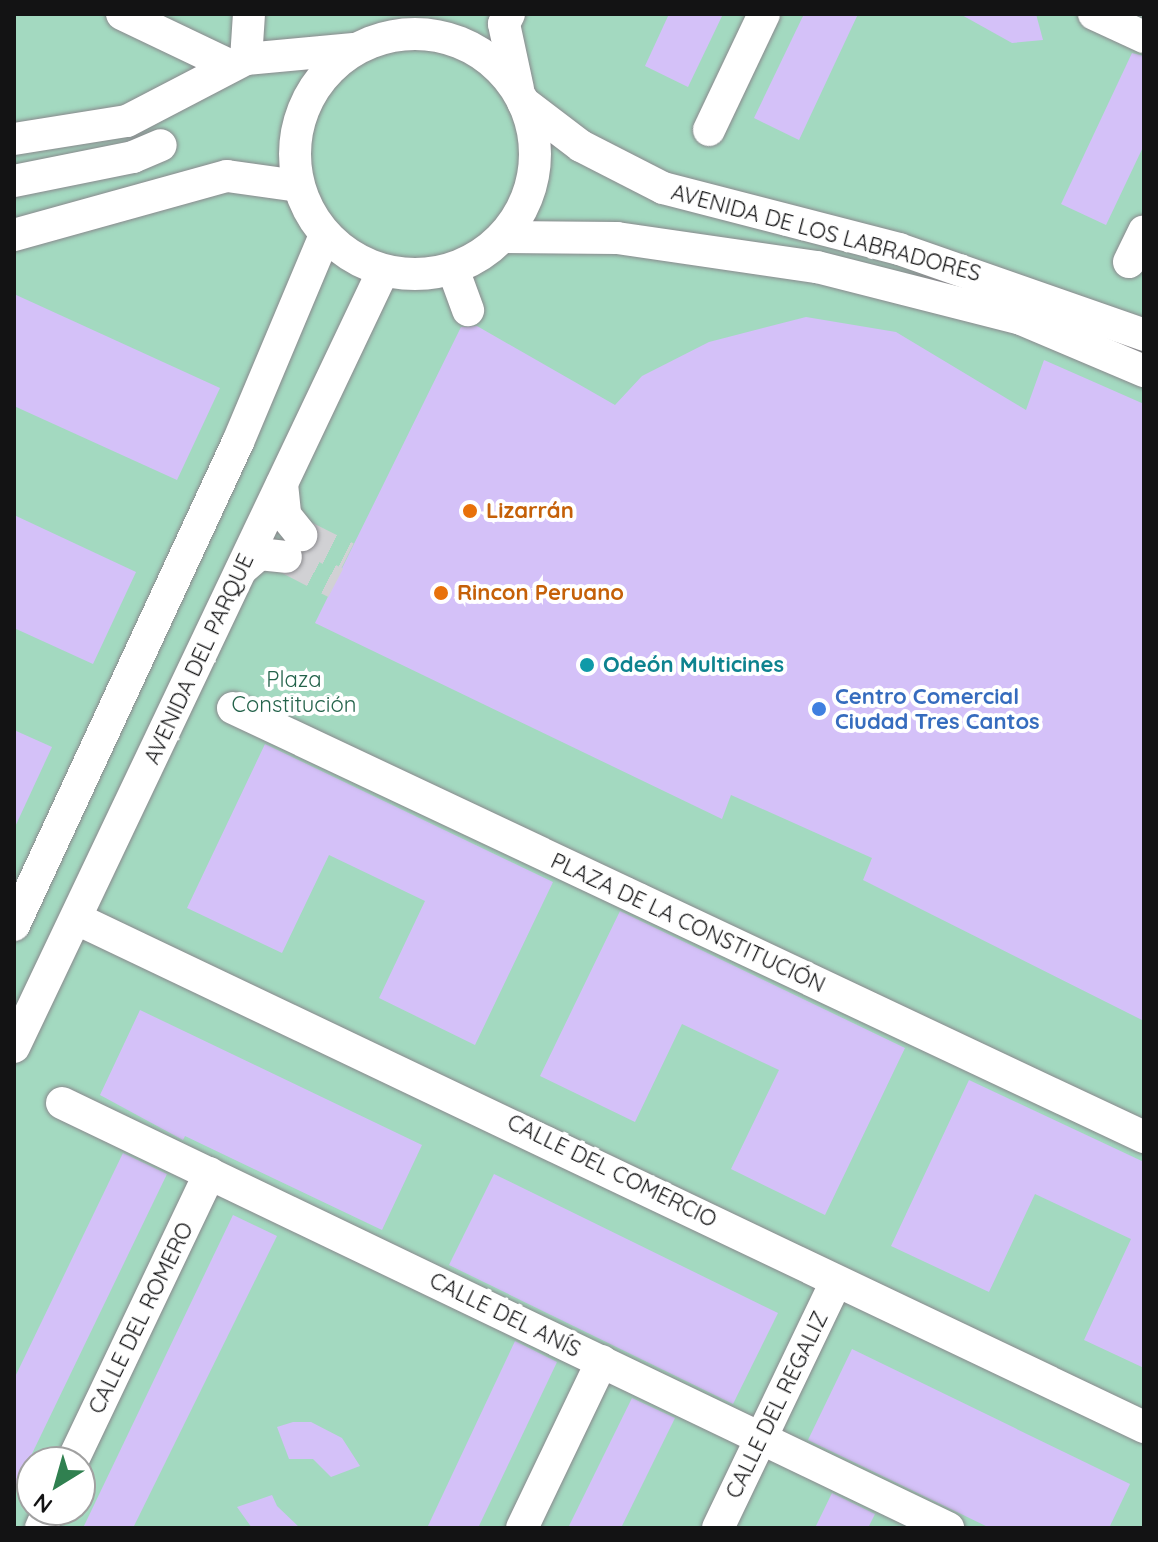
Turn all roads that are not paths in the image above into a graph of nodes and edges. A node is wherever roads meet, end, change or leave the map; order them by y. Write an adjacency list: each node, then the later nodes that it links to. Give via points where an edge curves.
1 (122, 14): 9 (street)
2 (249, 14): 9 (street)
3 (509, 14): 10 (street, via 504,24)
4 (764, 14): 11 (street)
5 (1094, 14): 7 (street)
6 (415, 24): 8 (street); 10 (street, via 470,47 497,66)
7 (1144, 37)
8 (354, 49): 9 (street); 15 (street, via 323,74 303,108 294,146)
9 (238, 62): 12 (street, via 127,121)
10 (521, 97): 19 (street, via 533,128 535,167 525,204); 24 (street, AVENIDA DE LOS LABRADORES, via 581,146 663,188 899,249)
11 (709, 130)
12 (14, 139)
13 (161, 145): 14 (street, via 133,157)
14 (14, 181)
15 (298, 186): 17 (street, via 227,176); 18 (street)
16 (1144, 231): 20 (street)
17 (14, 235)
18 (325, 235): 22 (street, via 352,257); 29 (street, via 238,442)
19 (504, 237): 21 (street); 25 (street, AVENIDA DE LOS LABRADORES, via 617,238 817,267 1021,319)
20 (1129, 262)
21 (453, 269): 22 (street, via 416,275); 23 (street)
22 (383, 271): 26 (street, AVENIDA DEL PARQUE)
23 (468, 310)
24 (1144, 335)
25 (1144, 371)
26 (282, 484): 27 (street, AVENIDA DEL PARQUE); 27 (street, via 293,546 259,554)
27 (242, 569): 30 (street, AVENIDA DEL PARQUE)
28 (233, 708): 34 (street, PLAZA DE LA CONSTITUCIÓN)
29 (21, 892): 31 (street)
30 (77, 919): 32 (street, AVENIDA DEL PARQUE); 36 (street, CALLE DEL COMERCIO)
31 (14, 925)
32 (14, 1047)
33 (62, 1103): 35 (street, CALLE DEL ANÍS)
34 (1144, 1137)
35 (210, 1173): 37 (street, CALLE DEL ANÍS); 40 (street, CALLE DEL ROMERO)
36 (836, 1282): 38 (street, CALLE DEL COMERCIO); 39 (street, CALLE DEL REGALIZ)
37 (602, 1361): 39 (street, CALLE DEL ANÍS); 42 (street)
38 (1144, 1427)
39 (761, 1438): 41 (street, CALLE DEL ANÍS); 43 (street, CALLE DEL REGALIZ)
40 (80, 1446)
41 (916, 1521): 44 (street, CALLE DEL ANÍS)
42 (522, 1528)
43 (718, 1528)
44 (948, 1528)

